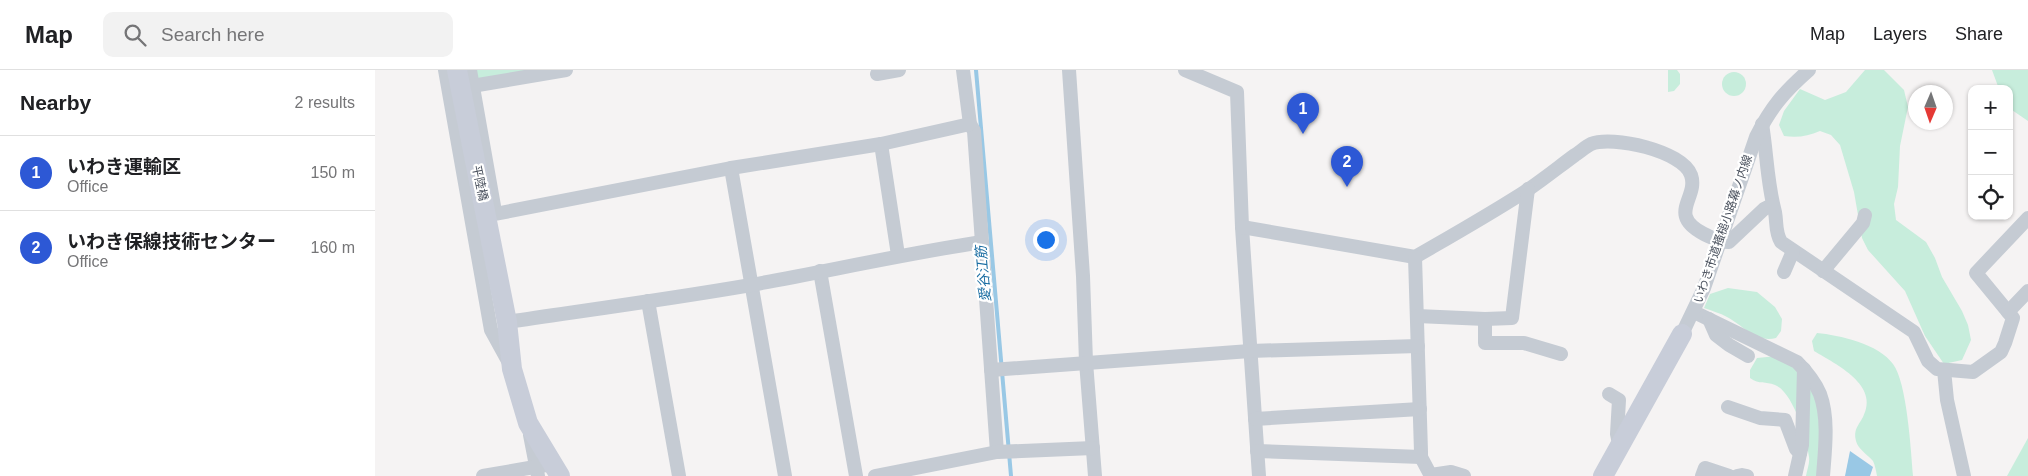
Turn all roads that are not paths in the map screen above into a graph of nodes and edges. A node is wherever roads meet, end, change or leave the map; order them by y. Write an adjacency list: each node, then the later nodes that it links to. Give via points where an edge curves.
1 (445, 70): 45 (street, via 491,330)
2 (457, 70): 38 (street, 平陸橋)
3 (470, 70): 11 (street)
4 (566, 70): 11 (street)
5 (899, 70): 10 (street)
6 (963, 70): 12 (street)
7 (1069, 70): 44 (street)
8 (1185, 70): 21 (street, via 1237,92)
9 (1809, 70): 13 (street, いわき市道搔槌小路幕ノ内線, via 1779,98)
10 (877, 74)
11 (472, 86): 18 (street)
12 (970, 124): 14 (street); 22 (street, via 974,131)
13 (1762, 124): 17 (street); 23 (street, いわき市道搔槌小路幕ノ内線)
14 (881, 144): 15 (street); 25 (street)
15 (731, 168): 18 (street); 30 (street)
16 (1528, 189): 23 (street, via 1591,144 1615,142 1660,151 1682,163 1690,173 1692,182 1685,208 1690,224); 26 (street); 36 (street, via 1512,318)
17 (1772, 205): 23 (street, via 1764,208 1729,242); 24 (street, via 1776,234)
18 (495, 214): 38 (street, via 511,303)
19 (1865, 215): 28 (street, via 1863,223)
20 (2028, 218): 34 (street, via 1976,273)
21 (1242, 227): 26 (street); 41 (street)
22 (982, 242): 25 (street); 46 (street)
23 (1720, 242): 33 (street, いわき市道搔槌小路幕ノ内線)
24 (1793, 251): 28 (street); 29 (street)
25 (898, 255): 27 (street)
26 (1415, 257): 35 (street)
27 (821, 271): 30 (street); 65 (street)
28 (1823, 271): 48 (street, via 1914,332 1928,361 1937,369)
29 (1783, 272)
30 (751, 284): 32 (street); 64 (street)
31 (2028, 291): 34 (street)
32 (648, 301): 38 (street); 63 (street)
33 (1693, 312): 37 (street); 39 (street, いわき市道搔槌小路幕ノ内線)
34 (2008, 312): 48 (street, via 2013,318 2001,352 1973,372)
35 (1417, 316): 36 (street); 40 (street)
36 (1485, 319): 42 (street, via 1485,343 1524,343)
37 (1709, 320): 43 (street, via 1716,335); 47 (street, via 1797,362)
38 (507, 322): 45 (street, 平陸橋)
39 (1682, 334): 54 (street, いわき市道搔槌小路幕ノ内線)
40 (1418, 346): 41 (street); 51 (street)
41 (1250, 351): 44 (street); 52 (street)
42 (1561, 354)
43 (1748, 356)
44 (1086, 362): 46 (street); 53 (street)
45 (512, 369): 59 (street, 平陸橋)
46 (999, 369): 56 (street)
47 (1804, 369): 57 (street); 76 (street, via 1823,403)
48 (1944, 370): 77 (street, via 1947,400)
49 (1609, 394): 54 (street, via 1619,400 1617,434)
50 (1727, 407): 57 (street, via 1760,418 1785,420)
51 (1420, 409): 52 (street); 58 (street)
52 (1255, 419): 55 (street)
53 (1093, 448): 56 (street); 67 (street)
54 (1620, 448): 70 (street, いわき市道搔槌小路幕ノ内線)
55 (1257, 451): 58 (street); 68 (street)
56 (1000, 452): 60 (street)
57 (1800, 453): 75 (street)
58 (1421, 457): 61 (street)
59 (547, 471): 62 (street)
60 (894, 475): 66 (street)
61 (1431, 475): 69 (street, via 1451,472)
62 (483, 476)
63 (679, 476)
64 (785, 476)
65 (856, 476)
66 (875, 476)
67 (1095, 476)
68 (1259, 476)
69 (1464, 476)
70 (1603, 476)
71 (1702, 476): 72 (street, via 1705,468)
72 (1729, 476)
73 (1737, 476): 74 (street)
74 (1747, 476)
75 (1795, 476)
76 (1823, 476)
77 (1964, 476)

